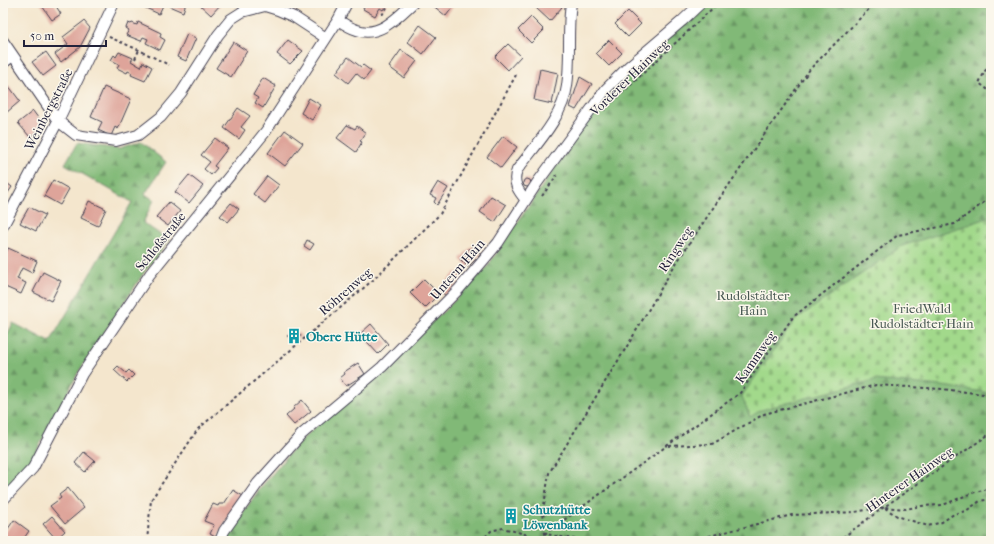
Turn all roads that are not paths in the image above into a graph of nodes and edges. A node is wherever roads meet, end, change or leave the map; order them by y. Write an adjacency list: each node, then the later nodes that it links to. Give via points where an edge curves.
1 (114, 3): 11 (street, Weinbergstraße)
2 (347, 3): 6 (street, Schloßstraße)
3 (413, 3): 6 (street, via 391,22 373,31 358,31)
4 (571, 3): 12 (street, via 567,87 548,129 515,175 518,191)
5 (701, 3): 12 (street, Unterm Hain, via 606,89)
6 (338, 20): 7 (street, Schloßstraße)
7 (326, 38): 11 (street, via 294,17 278,10 265,6 248,10 231,19 181,93 161,117 138,135 116,142 76,135); 14 (street, Schloßstraße, via 266,131 150,274 82,374 32,468)
8 (3, 42): 9 (street)
9 (13, 56): 10 (street); 11 (street)
10 (3, 63)
11 (58, 121): 13 (street, Weinbergstraße)
12 (526, 200): 15 (street, Unterm Hain, via 498,243 460,290 382,367 302,434 271,467 224,531)
13 (3, 226)
14 (3, 500)
15 (220, 541)

